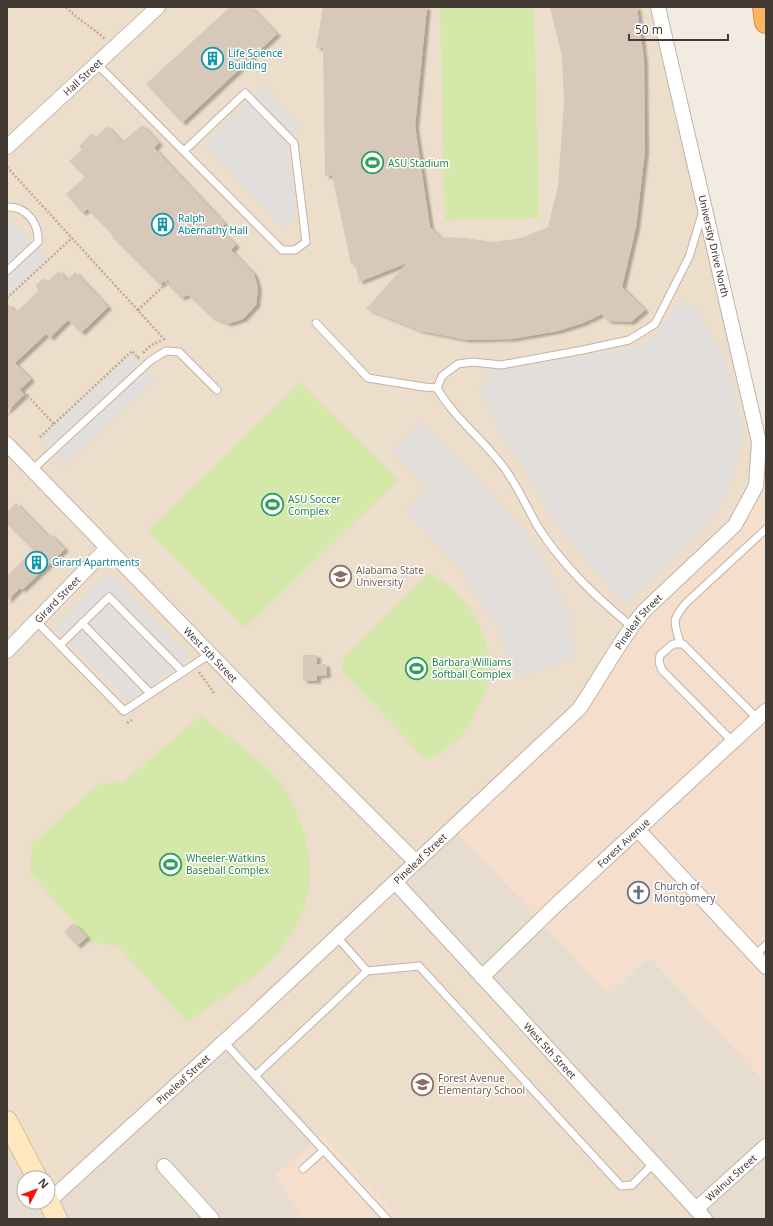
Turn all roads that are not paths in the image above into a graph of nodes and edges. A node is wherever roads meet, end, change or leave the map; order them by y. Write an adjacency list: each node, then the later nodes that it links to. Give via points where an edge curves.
1 (158, 7): 5 (street, Hall Street)
2 (658, 7): 9 (street, University Drive North)
3 (764, 7): 4 (highway)
4 (766, 22)
5 (97, 64): 6 (street, Hall Street); 7 (lane)
6 (7, 147)
7 (184, 151): 7 (lane, via 282,250 295,250 306,242 294,143 245,93)
8 (7, 207): 10 (lane, via 17,207 25,211 34,223 38,242)
9 (704, 207): 12 (lane, via 689,257 655,324 629,340 578,351 501,365 474,362 458,364 442,376); 16 (street, University Drive North, via 759,442)
10 (7, 271)
11 (316, 323): 12 (lane, via 368,378)
12 (437, 388): 21 (lane, via 445,402 505,469 562,561 595,596)
13 (217, 390): 15 (lane, via 179,352 166,351 150,361)
14 (7, 444): 15 (street, West 5th Street)
15 (32, 470): 18 (street, West 5th Street)
16 (756, 486): 21 (street, Pineleaf Street, via 735,526)
17 (766, 529): 22 (lane, via 686,603 676,616 674,622)
18 (107, 548): 19 (street, Girard Street); 25 (street, West 5th Street)
19 (36, 621): 23 (lane); 24 (street, Girard Street)
20 (82, 624): 23 (lane); 26 (lane, via 109,596); 27 (lane)
21 (631, 626): 31 (street, Pineleaf Street, via 579,709)
22 (680, 643): 28 (lane); 29 (lane, via 673,644 660,655 662,670)
23 (60, 645): 27 (lane, via 124,711)
24 (7, 651)
25 (210, 654): 26 (lane); 31 (street, West 5th Street)
26 (183, 672): 27 (lane)
27 (150, 693)
28 (762, 715): 29 (street, Forest Avenue)
29 (733, 742): 30 (street, Forest Avenue)
30 (638, 830): 35 (street); 38 (street, Forest Avenue)
31 (416, 862): 32 (street, Pineleaf Street)
32 (395, 882): 33 (street, Pineleaf Street); 38 (street, West 5th Street)
33 (337, 937): 37 (lane); 39 (street, Pineleaf Street)
34 (766, 945): 35 (lane)
35 (755, 955): 36 (street)
36 (766, 966)
37 (366, 971): 40 (lane); 44 (lane, via 420,966 621,1186 632,1185)
38 (482, 977): 44 (street, West 5th Street)
39 (224, 1042): 40 (lane); 48 (street, Pineleaf Street)
40 (256, 1076): 43 (lane)
41 (7, 1121): 47 (main road)
42 (766, 1146): 50 (street, Walnut Street)
43 (324, 1150): 46 (lane); 53 (lane)
44 (654, 1163): 50 (street, West 5th Street)
45 (164, 1166): 52 (street)
46 (303, 1169)
47 (33, 1170)
48 (56, 1194)
49 (53, 1210): 51 (main road)
50 (701, 1214)
51 (58, 1219)
52 (212, 1219)
53 (387, 1219)

